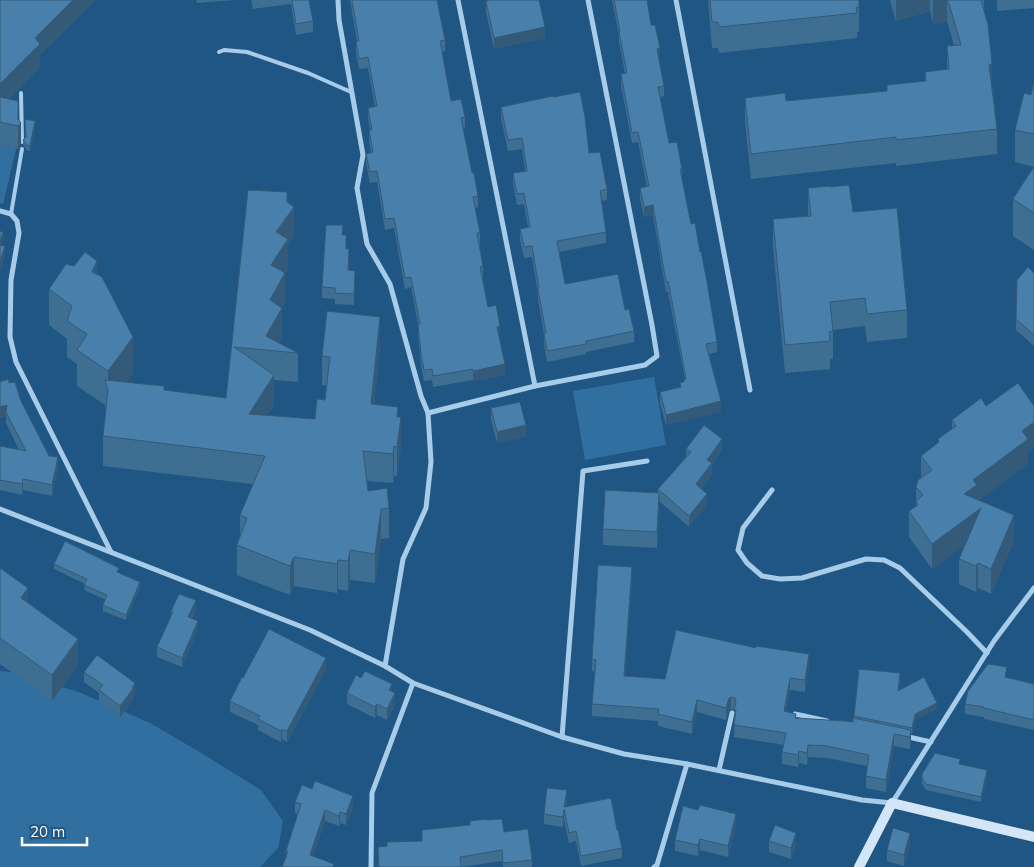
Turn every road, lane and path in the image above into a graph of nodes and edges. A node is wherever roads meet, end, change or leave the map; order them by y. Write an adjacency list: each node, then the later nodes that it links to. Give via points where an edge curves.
1 (338, 0): 6 (street)
2 (458, 0): 12 (street)
3 (588, 0): 12 (street, via 657,356 645,365)
4 (676, 0): 13 (street)
5 (219, 52): 6 (lane, via 247,52)
6 (351, 92): 14 (street, via 363,155 357,188 367,244 390,284)
7 (21, 93): 8 (lane)
8 (22, 142)
9 (22, 149): 11 (lane)
10 (0, 211): 11 (street)
11 (11, 214): 18 (street, via 18,221 19,233 10,308 10,337 16,362)
12 (535, 386): 14 (street)
13 (750, 390)
14 (428, 413): 21 (street, via 431,462 426,508 403,559)
15 (647, 461): 27 (street, via 584,471)
16 (772, 490): 20 (street, via 743,528 738,550 762,576 802,578 866,559 884,560 900,568)
17 (0, 509): 18 (street)
18 (110, 552): 21 (street, via 310,630)
19 (1034, 588): 20 (street)
20 (987, 653): 28 (street)
21 (384, 666): 22 (street)
22 (413, 683): 27 (street); 33 (street, via 372,793)
23 (732, 713): 30 (street)
24 (795, 714): 25 (street)
25 (834, 722)
26 (902, 736): 28 (street)
27 (562, 737): 29 (street, via 624,754)
28 (931, 742): 31 (street)
29 (687, 764): 30 (street); 34 (street)
30 (719, 770): 31 (street, via 862,800)
31 (892, 803): 32 (street); 35 (street)
32 (1034, 837)
33 (371, 867)
34 (654, 867)
35 (860, 867)

